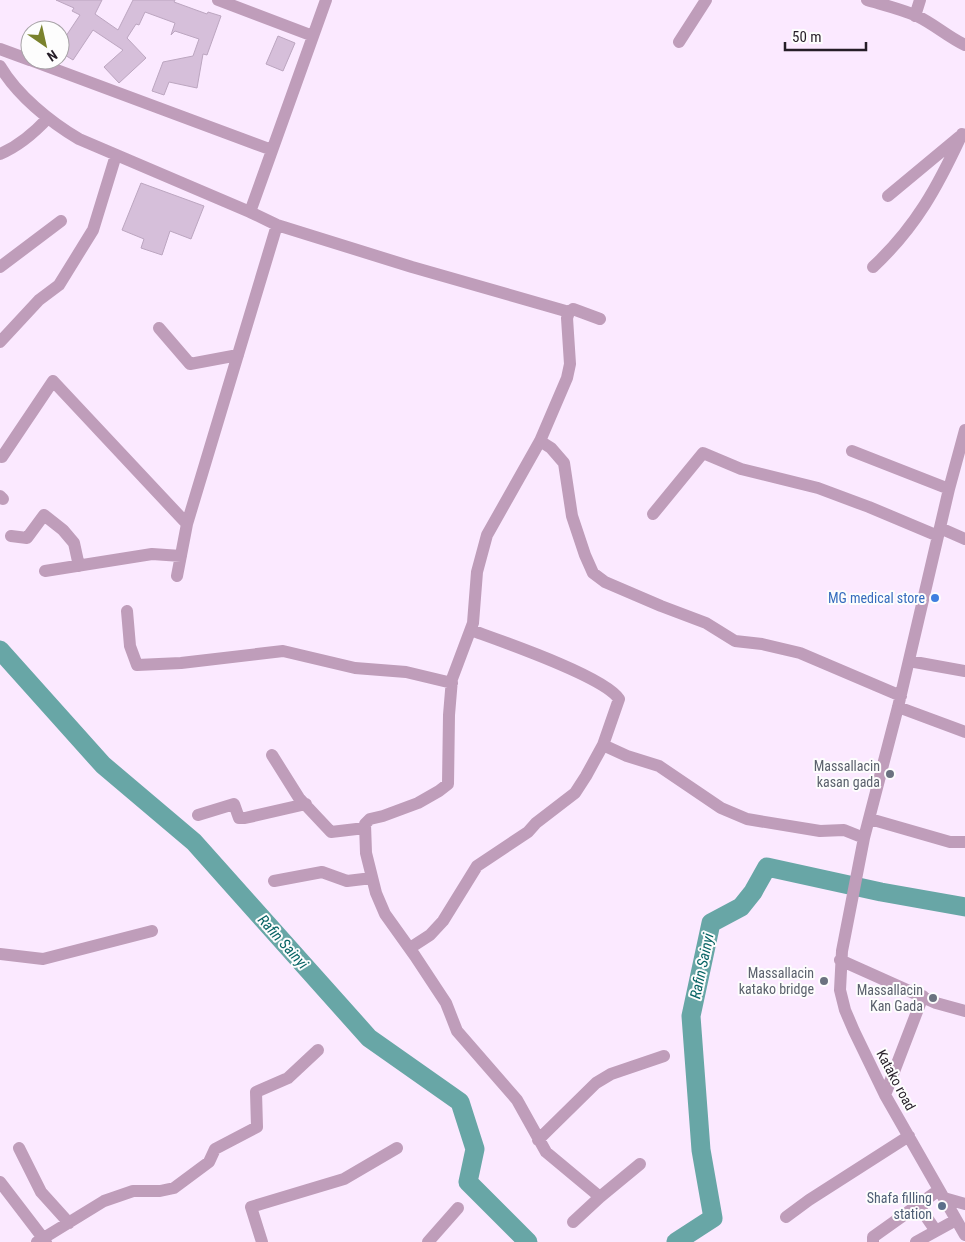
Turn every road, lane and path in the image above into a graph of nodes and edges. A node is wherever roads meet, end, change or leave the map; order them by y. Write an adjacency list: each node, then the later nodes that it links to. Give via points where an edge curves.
1 (218, 0): 7 (street)
2 (326, 0): 7 (street)
3 (706, 0): 8 (street)
4 (868, 0): 6 (street)
5 (920, 0): 6 (street)
6 (916, 16): 9 (street)
7 (313, 36): 16 (street)
8 (679, 42)
9 (965, 45)
10 (0, 49): 11 (street)
11 (20, 56)
12 (0, 66): 14 (street, via 8,80)
13 (57, 70): 16 (street)
14 (48, 118): 17 (street, via 34,133); 18 (street, via 79,140)
15 (964, 133): 19 (street); 24 (street, via 910,228)
16 (272, 150): 20 (street)
17 (0, 154)
18 (116, 155): 20 (street); 28 (street, via 93,230 59,285 39,300)
19 (888, 196)
20 (250, 212): 22 (street)
21 (61, 221): 23 (street)
22 (277, 225): 25 (street); 29 (street)
23 (0, 267)
24 (873, 267)
25 (569, 312): 26 (street, via 573,309); 31 (street, via 570,364 567,378)
26 (600, 319)
27 (159, 328): 29 (street, via 190,364)
28 (0, 342)
29 (238, 355): 37 (street)
30 (965, 430): 32 (street, Katako road)
31 (540, 441): 46 (street, via 487,535 477,572); 50 (street, via 564,463 572,516 592,573 605,582 706,623 735,641 800,653)
32 (963, 445): 35 (street, Katako road)
33 (852, 451): 35 (street)
34 (0, 457): 37 (street, via 53,381)
35 (949, 489): 38 (street, Katako road)
36 (653, 514): 38 (street, via 703,453 741,469 818,488)
37 (187, 524): 41 (street)
38 (939, 532): 40 (street); 47 (street, Katako road)
39 (11, 536): 42 (street, via 27,538 44,515 74,543)
40 (965, 540)
41 (181, 556): 42 (street, via 152,554); 44 (street)
42 (79, 566): 43 (street)
43 (45, 571)
44 (177, 576)
45 (127, 611): 49 (street, via 130,646 137,666 283,651 355,668 406,672)
46 (471, 630): 49 (street); 52 (street, via 596,680 615,693 619,698)
47 (909, 660): 48 (street); 50 (street, Katako road)
48 (965, 671)
49 (452, 683): 57 (street, via 448,784 418,803 370,819)
50 (900, 702): 51 (street); 56 (street, Katako road)
51 (965, 732)
52 (603, 745): 58 (street, via 659,766 721,808 747,819 820,831 844,830); 63 (street, via 574,793 528,832 477,866 443,921 430,935)
53 (272, 755): 54 (street)
54 (306, 804): 55 (street, via 245,818 239,818 234,804); 57 (street, via 331,832)
55 (198, 815)
56 (870, 819): 58 (street, Katako road); 59 (street, via 950,842)
57 (365, 828): 60 (street)
58 (864, 838): 65 (street, Katako road)
59 (965, 842)
60 (372, 878): 61 (street, via 347,881 322,872); 63 (street, via 385,914)
61 (274, 882)
62 (152, 931): 64 (street, via 43,960)
63 (410, 948): 72 (street, via 446,1003 457,1031 517,1100)
64 (0, 954)
65 (840, 960): 66 (street); 70 (street, Katako road, via 840,990 846,1010)
66 (923, 996): 67 (street, via 936,1003); 70 (street)
67 (965, 1010)
68 (318, 1050): 85 (street, via 288,1078 256,1092 257,1127 215,1149 209,1162 174,1188 133,1191 104,1201)
69 (664, 1056): 72 (street, via 611,1074 596,1083)
70 (885, 1095): 71 (street, Katako road)
71 (909, 1136): 77 (street, Katako road); 82 (street)
72 (538, 1140): 78 (street, via 546,1152)
73 (19, 1148): 85 (street, via 41,1192)
74 (397, 1148): 89 (street, via 344,1179 251,1207)
75 (640, 1164): 78 (street)
76 (0, 1182): 88 (street)
77 (942, 1194): 79 (street); 80 (street); 83 (street, Katako road)
78 (600, 1197): 84 (street)
79 (965, 1204)
80 (918, 1205): 86 (street); 91 (street, via 873,1236)
81 (458, 1208): 90 (street)
82 (786, 1218)
83 (956, 1220): 86 (street); 87 (street, Katako road)
84 (573, 1222)
85 (69, 1223): 88 (street)
86 (936, 1231): 92 (street)
87 (965, 1236)
88 (42, 1241)
89 (262, 1242)
90 (428, 1242)
91 (872, 1242)
92 (916, 1242)

